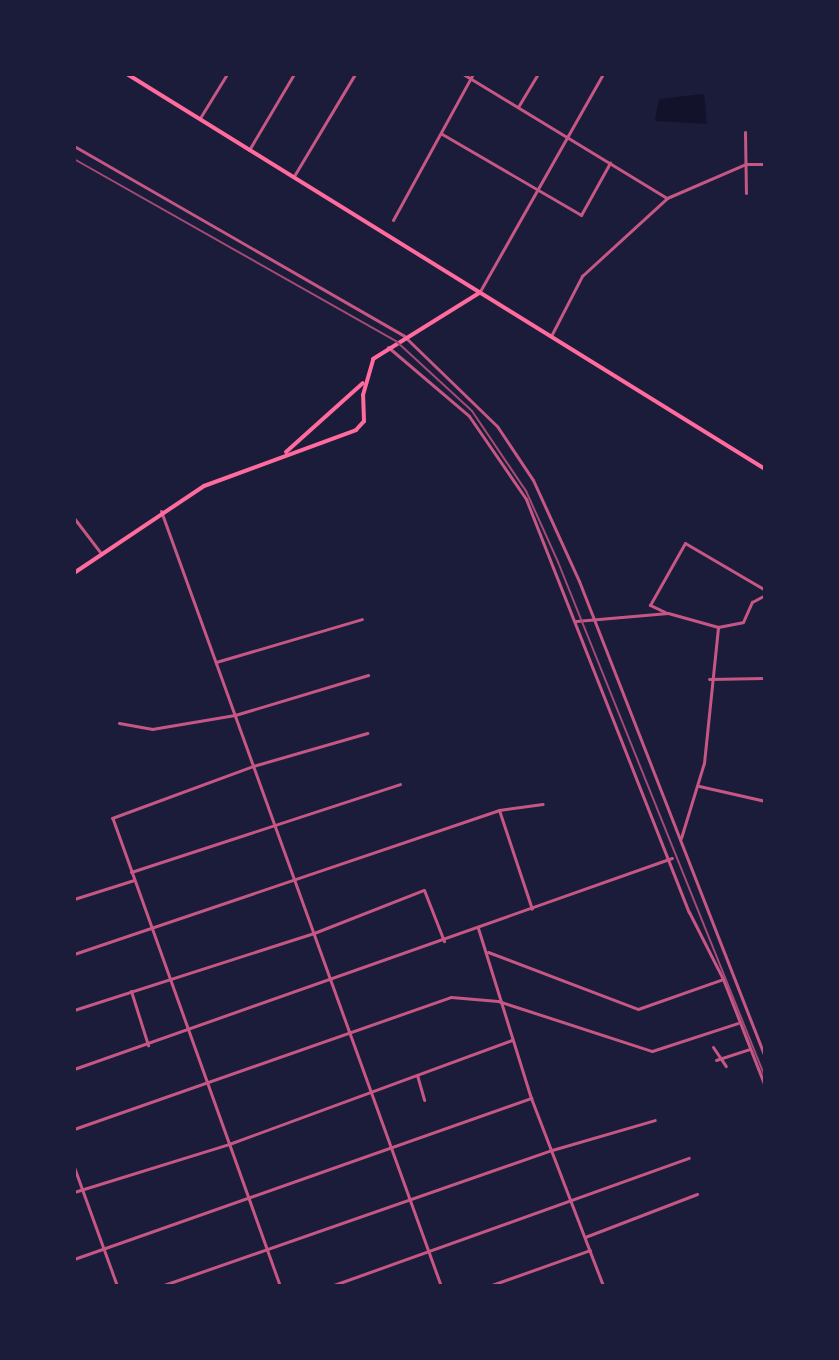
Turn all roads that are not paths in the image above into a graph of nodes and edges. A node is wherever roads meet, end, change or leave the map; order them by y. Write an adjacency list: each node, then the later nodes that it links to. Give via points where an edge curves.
1 (127, 74): 10 (main road)
2 (227, 74): 10 (street)
3 (294, 74): 15 (street)
4 (355, 74): 19 (street)
5 (463, 74): 8 (street)
6 (538, 74): 9 (street)
7 (603, 74): 13 (street)
8 (472, 76): 9 (street); 12 (street)
9 (518, 107): 13 (street)
10 (198, 120): 15 (main road)
11 (745, 132): 17 (street)
12 (442, 134): 20 (street); 23 (street)
13 (568, 135): 16 (street); 20 (street)
14 (74, 146): 25 (street)
15 (249, 150): 19 (main road)
16 (610, 163): 20 (street, via 581,215); 22 (street)
17 (746, 164): 18 (street); 21 (street); 22 (street)
18 (765, 164)
19 (294, 176): 24 (main road)
20 (538, 188): 24 (street)
21 (746, 193)
22 (667, 198): 26 (street, via 582,276)
23 (393, 220)
24 (479, 293): 25 (main road); 26 (main road)
25 (404, 336): 27 (main road); 38 (street, via 497,426 533,480)
26 (550, 338): 30 (main road)
27 (388, 347): 28 (main road, via 368,366); 39 (street, via 490,439 526,499)
28 (365, 382): 29 (main road); 29 (main road, via 361,427)
29 (284, 454): 31 (main road, via 218,479)
30 (765, 469)
31 (161, 511): 33 (main road); 41 (street)
32 (74, 518): 33 (street)
33 (100, 552): 34 (main road)
34 (74, 573)
35 (765, 592): 36 (street, via 685,543 650,605); 40 (street, via 752,602 743,622)
36 (668, 613): 38 (street); 40 (street)
37 (362, 619): 41 (street)
38 (595, 619): 39 (street); 55 (street)
39 (576, 621): 56 (street)
40 (718, 627): 44 (street)
41 (216, 662): 45 (street)
42 (368, 675): 45 (street)
43 (765, 678): 44 (street)
44 (709, 679): 50 (street)
45 (235, 715): 46 (street, via 152,729); 48 (street)
46 (119, 723)
47 (367, 733): 48 (street)
48 (253, 766): 54 (street); 57 (street, via 112,818)
49 (400, 784): 54 (street)
50 (699, 786): 51 (street); 55 (street)
51 (765, 801)
52 (543, 804): 53 (street)
53 (499, 810): 59 (street); 61 (street)
54 (276, 824): 57 (street); 59 (street)
55 (681, 838): 82 (street)
56 (672, 858): 61 (street); 69 (street, via 689,912)
57 (131, 872): 58 (street)
58 (134, 880): 60 (street); 62 (street)
59 (293, 881): 62 (street); 64 (street)
60 (74, 899)
61 (532, 909): 63 (street)
62 (148, 928): 67 (street); 68 (street)
63 (478, 928): 65 (street); 66 (street)
64 (314, 933): 65 (street, via 424,890); 68 (street); 70 (street)
65 (444, 942): 70 (street)
66 (488, 952): 69 (street, via 638,1009); 72 (street)
67 (74, 954)
68 (167, 979): 71 (street); 75 (street)
69 (723, 979): 74 (street)
70 (333, 982): 75 (street); 76 (street)
71 (131, 991): 73 (street); 78 (street)
72 (498, 1001): 74 (street, via 652,1051); 76 (street, via 451,997); 77 (street)
73 (74, 1010)
74 (738, 1023): 80 (street)
75 (188, 1032): 78 (street); 87 (street)
76 (351, 1034): 87 (street); 89 (street)
77 (512, 1040): 86 (street); 90 (street)
78 (148, 1046): 85 (street)
79 (713, 1047): 81 (street)
80 (749, 1049): 81 (street); 88 (street)
81 (724, 1056): 83 (street); 84 (street)
82 (765, 1057)
83 (716, 1060)
84 (726, 1066)
85 (74, 1069)
86 (417, 1075): 89 (street); 91 (street)
87 (206, 1085): 93 (street); 94 (street)
88 (765, 1086)
89 (371, 1092): 94 (street); 95 (street)
90 (531, 1098): 95 (street); 96 (street)
91 (424, 1100)
92 (655, 1120): 96 (street)
93 (74, 1129)
94 (229, 1144): 99 (street); 103 (street)
95 (390, 1147): 103 (street); 104 (street)
96 (552, 1150): 102 (street); 104 (street)
97 (689, 1158): 102 (street)
98 (74, 1167): 99 (street)
99 (82, 1189): 100 (street); 106 (street)
100 (74, 1192)
101 (697, 1194): 105 (street)
102 (570, 1197): 105 (street); 109 (street)
103 (249, 1200): 106 (street); 108 (street)
104 (411, 1201): 108 (street); 109 (street)
105 (585, 1237): 107 (street)
106 (103, 1248): 110 (street); 111 (street)
107 (590, 1250): 116 (street); 117 (street)
108 (266, 1251): 112 (street); 113 (street)
109 (429, 1251): 114 (street); 115 (street)
110 (74, 1259)
111 (117, 1286)
112 (161, 1286)
113 (280, 1286)
114 (331, 1286)
115 (441, 1286)
116 (489, 1286)
117 (603, 1286)

